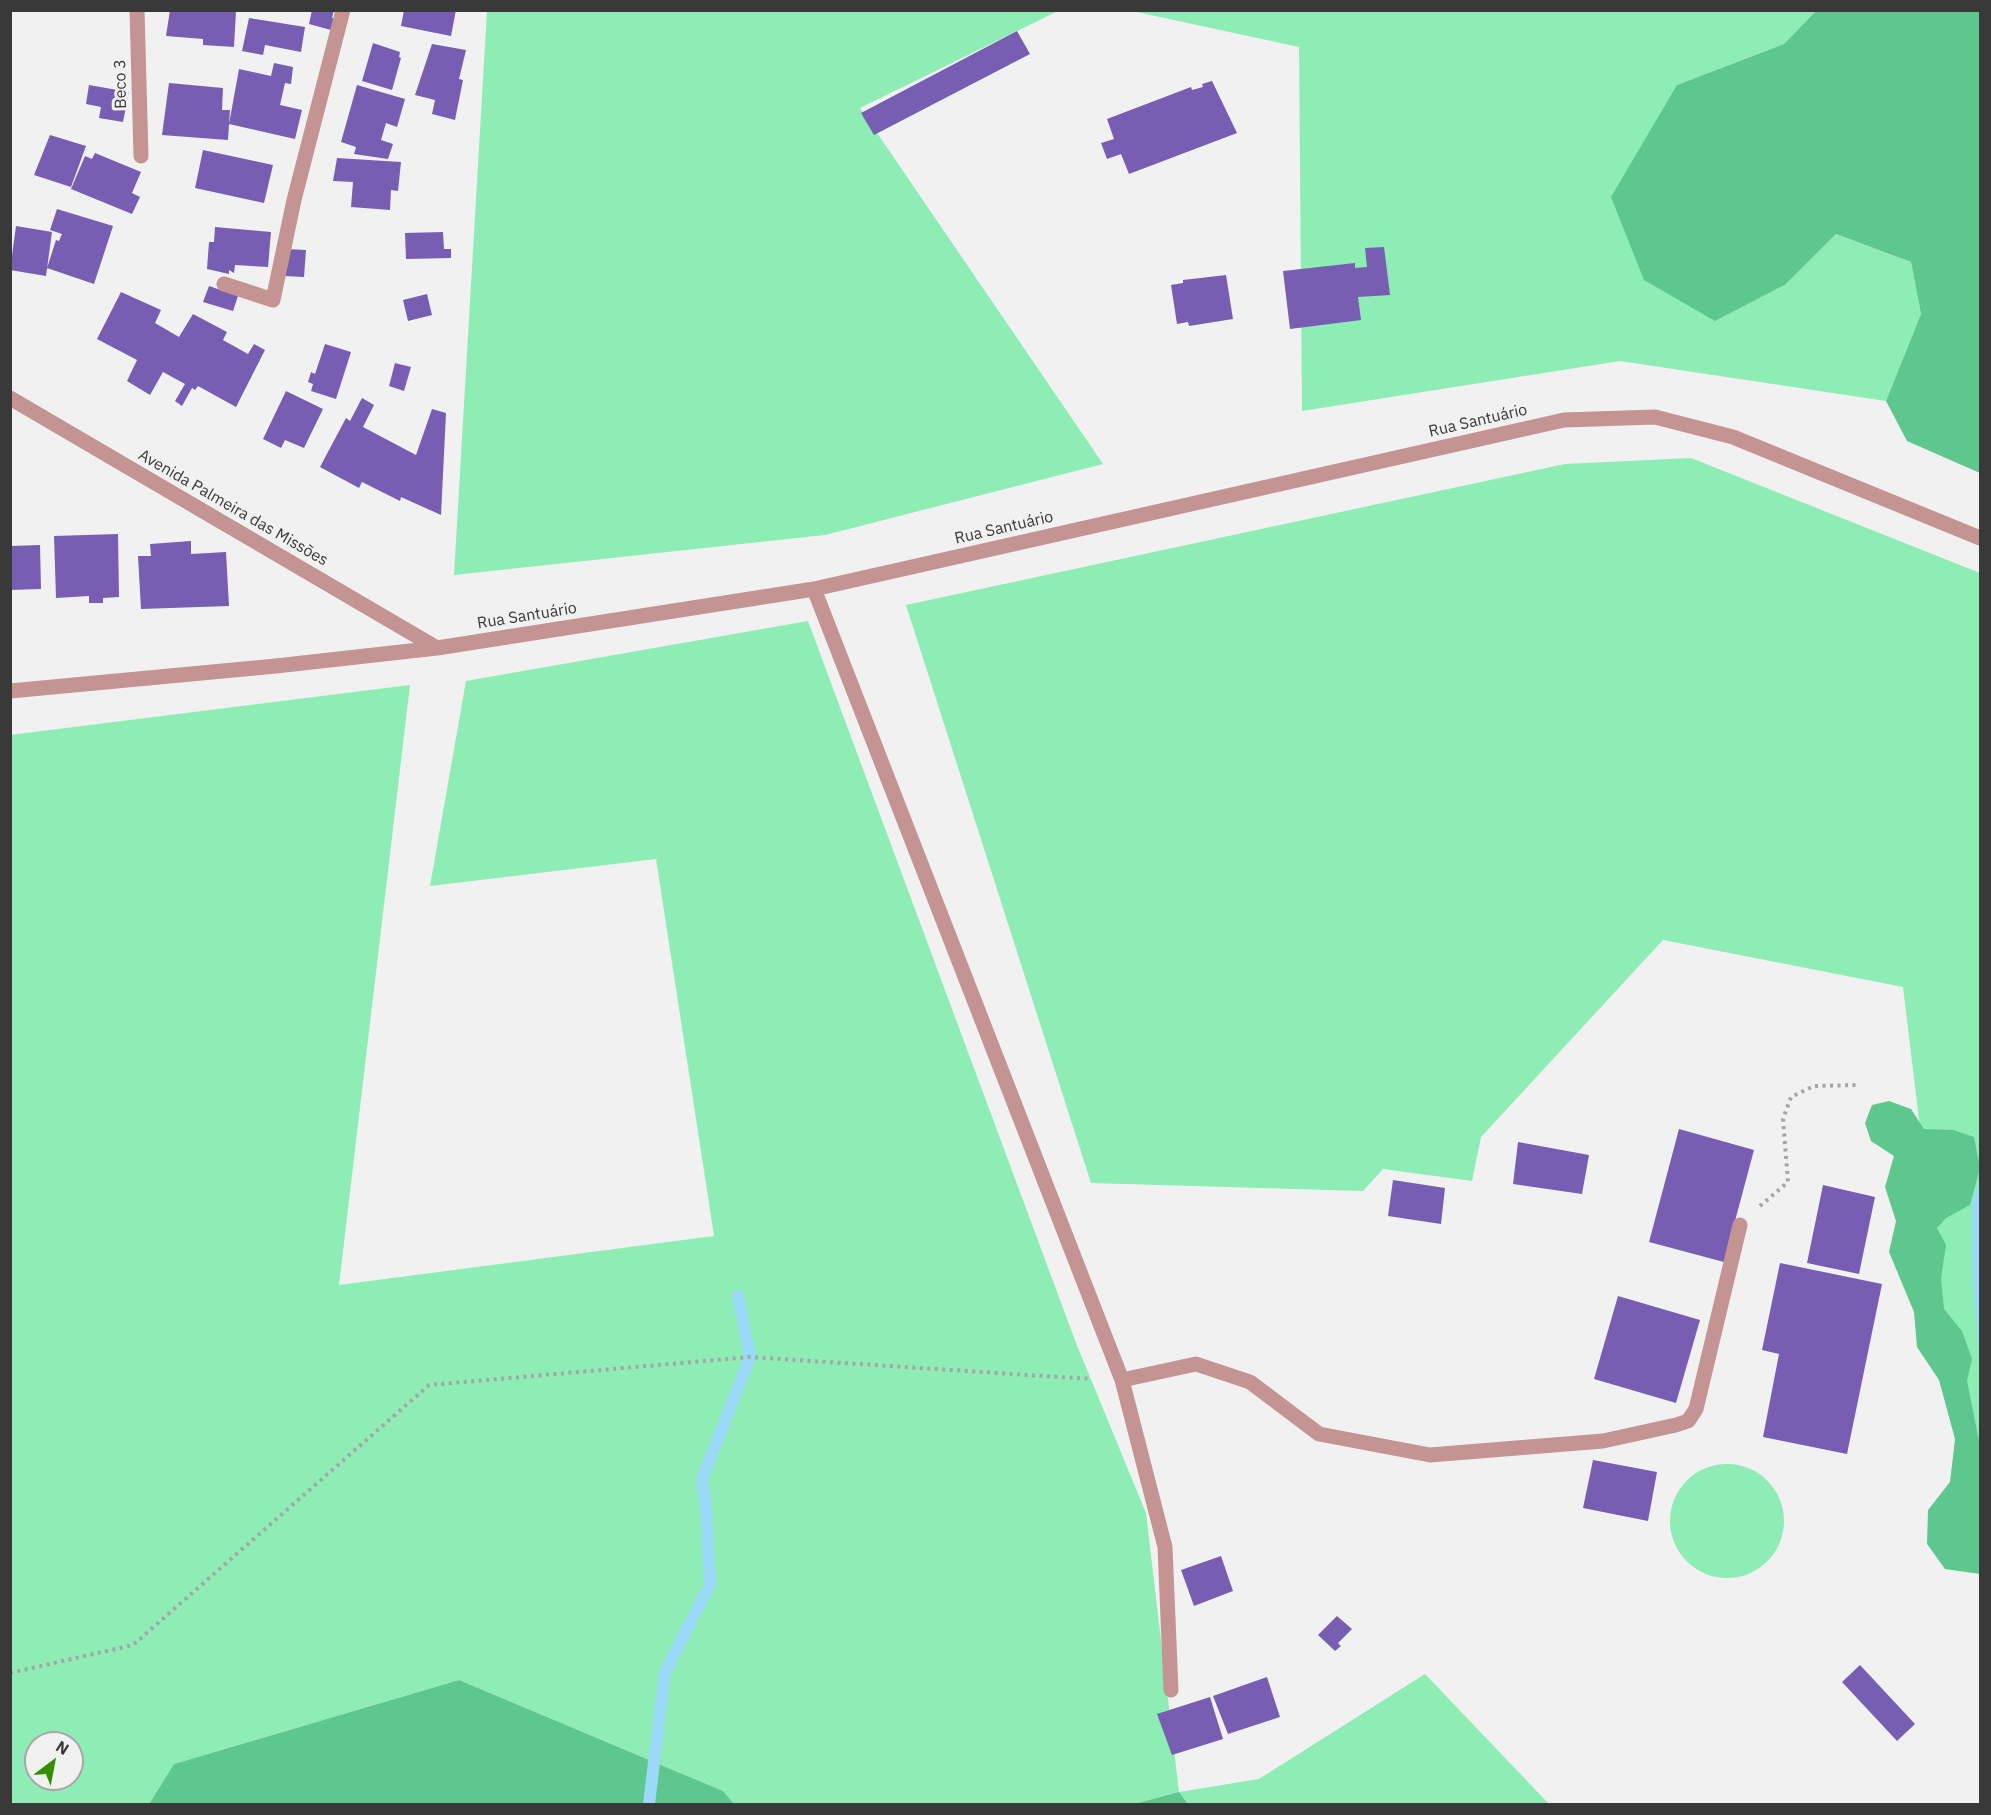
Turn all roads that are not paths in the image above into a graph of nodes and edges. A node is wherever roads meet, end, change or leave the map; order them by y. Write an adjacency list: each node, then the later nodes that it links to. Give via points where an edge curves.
1 (137, 10): 3 (street, Beco 3)
2 (343, 10): 4 (street, via 294,200 273,300)
3 (141, 156)
4 (224, 284)
5 (10, 398): 8 (street, Avenida Palmeira das Missões)
6 (1980, 538): 7 (street, Rua Santuário, via 1733,437 1655,417 1564,420)
7 (814, 589): 8 (street, Rua Santuário); 11 (street)
8 (437, 648): 9 (street, Rua Santuário)
9 (10, 691)
10 (1740, 1224): 11 (street, via 1696,1409 1688,1421 1676,1425 1603,1441 1431,1455 1319,1434 1250,1382 1196,1364)
11 (1122, 1380): 12 (street, via 1166,1547)
12 (1171, 1690)

